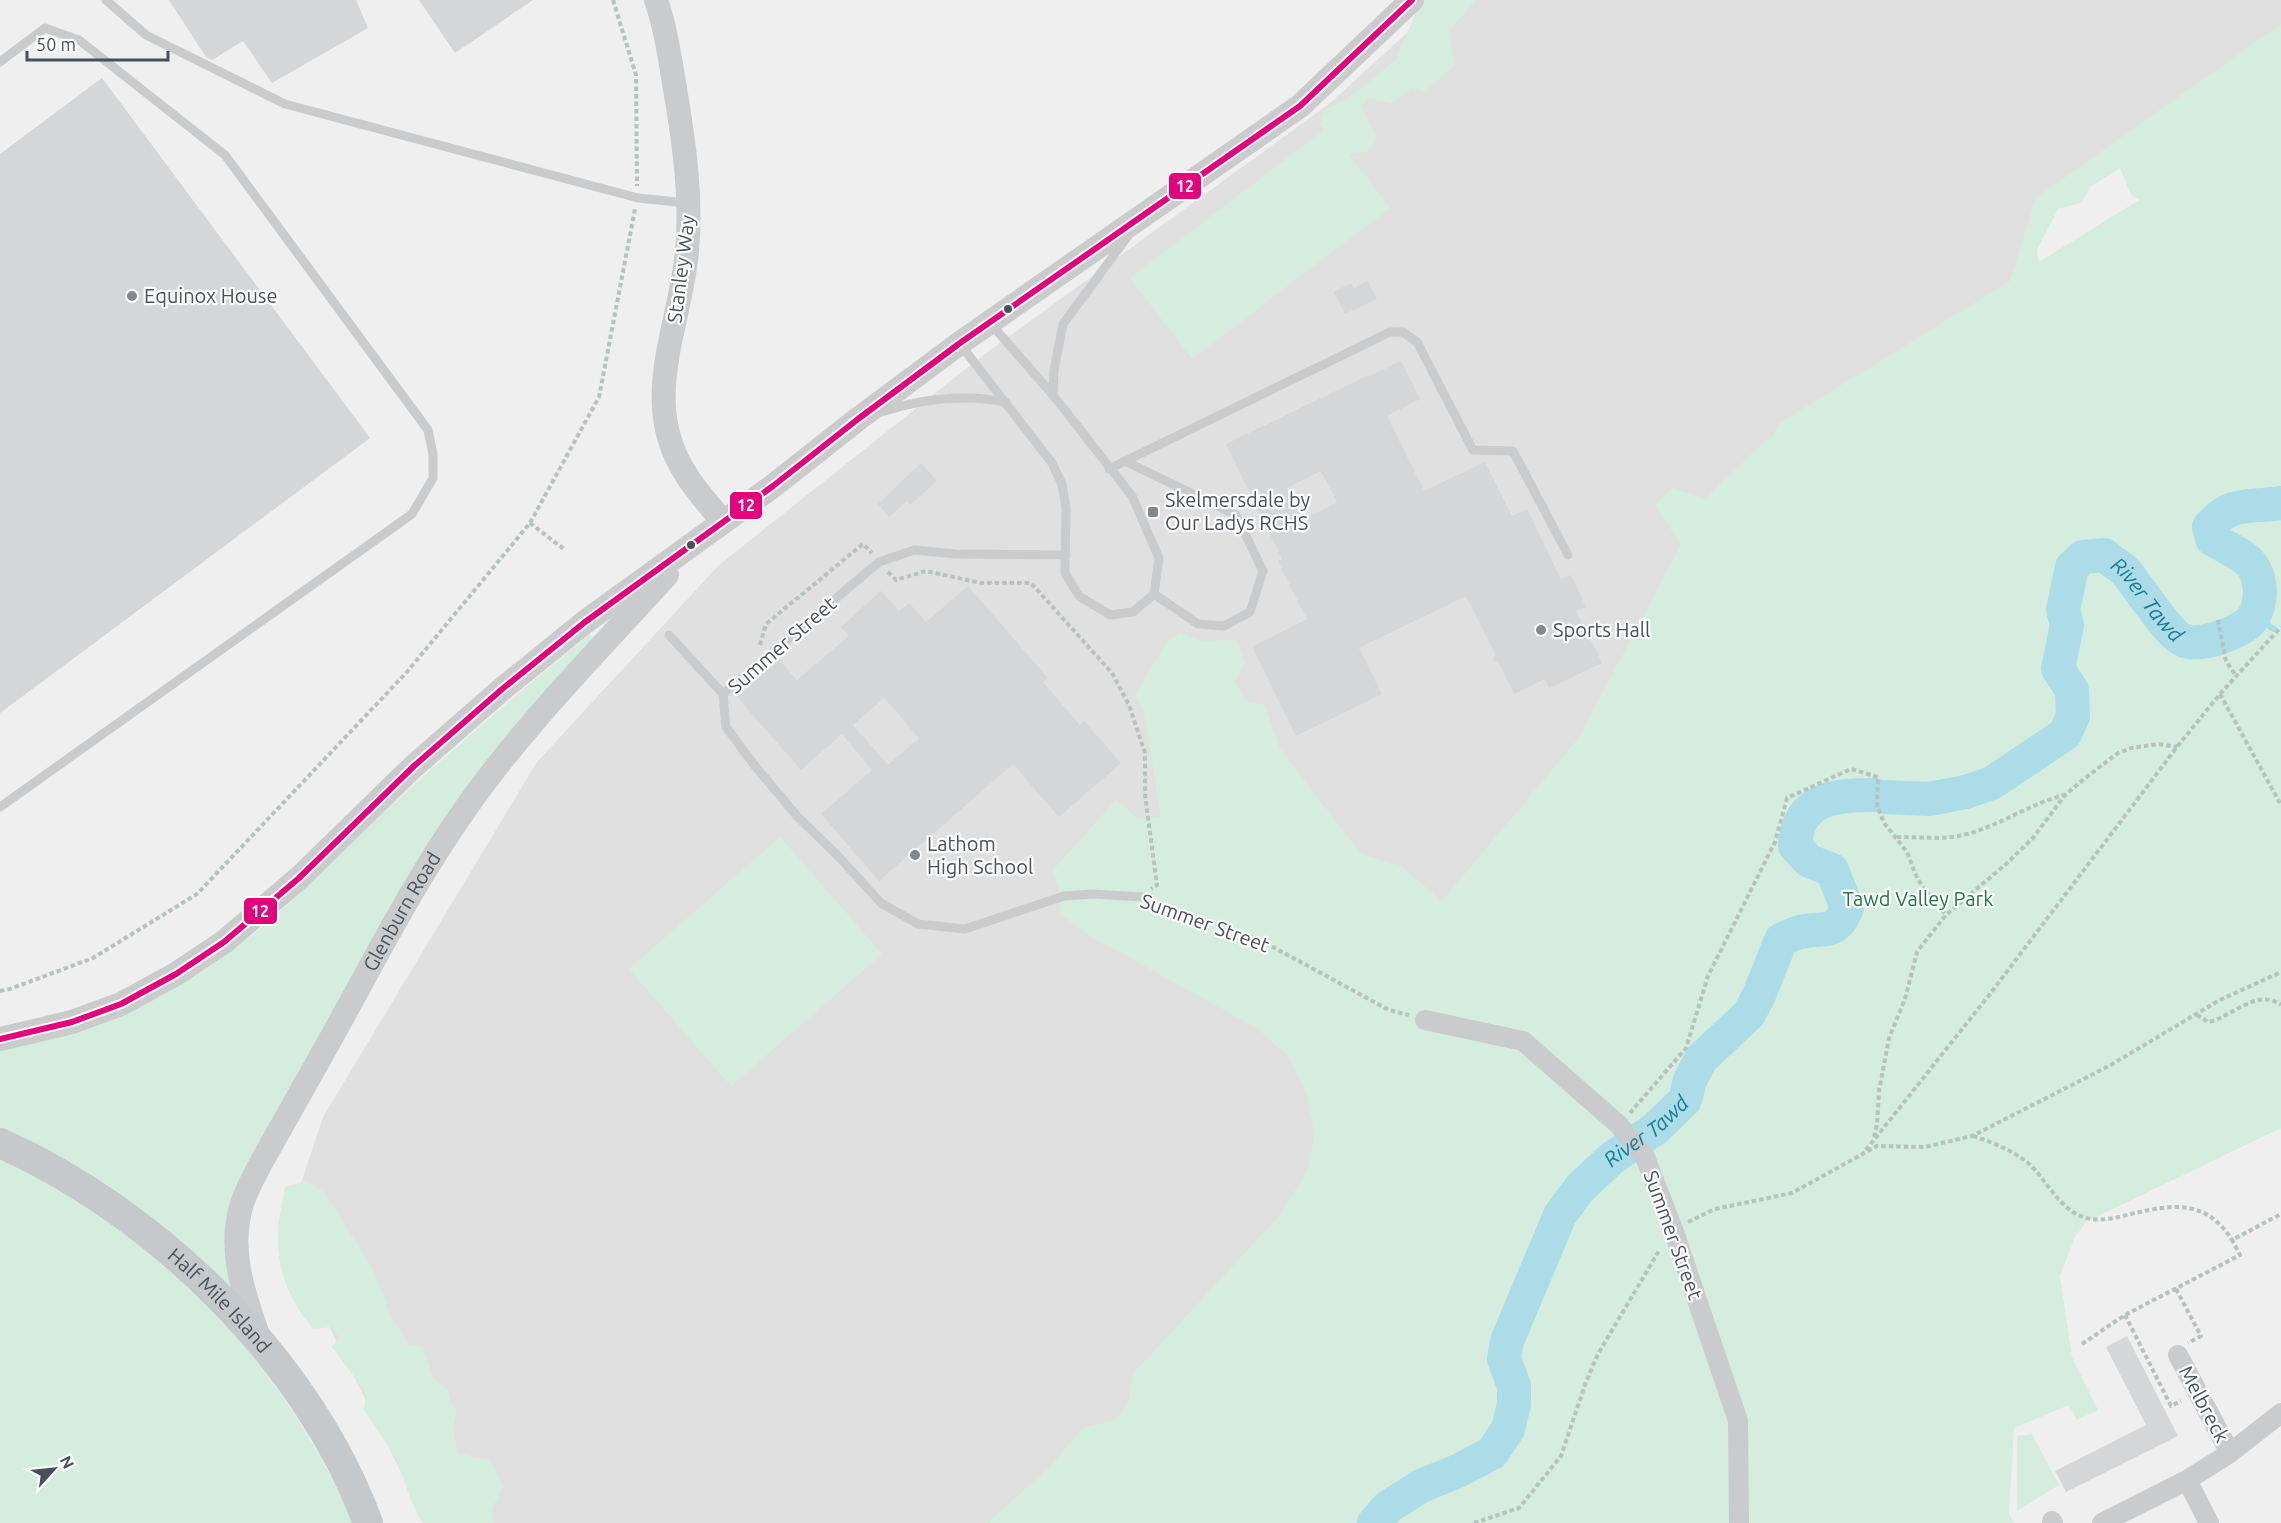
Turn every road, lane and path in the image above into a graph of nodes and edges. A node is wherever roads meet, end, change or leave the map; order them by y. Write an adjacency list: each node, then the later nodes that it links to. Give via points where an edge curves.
1 (106, 0): 6 (lane, via 146,35 285,104)
2 (613, 0): 6 (path, via 636,75)
3 (1412, 0): 8 (street, Glenburn Road, via 1300,106)
4 (658, 1): 7 (street, Stanley Way, via 683,134)
5 (0, 62): 34 (lane, via 45,28 80,40 225,155 428,430 433,454 433,478 412,514)
6 (638, 198): 7 (lane); 17 (path, via 599,397)
7 (689, 204): 16 (street, Stanley Way, via 687,252 679,308 664,367 662,400 670,443 686,475)
8 (1146, 213): 9 (street, Glenburn Road); 11 (lane, via 1063,324)
9 (990, 322): 10 (street, Glenburn Road); 11 (lane)
10 (960, 343): 12 (lane); 13 (street, Glenburn Road)
11 (1053, 395): 15 (lane)
12 (1006, 402): 13 (lane, via 983,397 937,400 903,405); 20 (lane, via 1052,463 1062,484)
13 (858, 419): 16 (street, Glenburn Road)
14 (1125, 461): 15 (lane); 21 (lane, via 1390,332 1403,332 1417,342 1473,450 1514,451); 23 (lane, via 1236,515 1263,571 1250,612 1224,626 1198,624)
15 (1109, 469): 23 (lane, via 1132,496 1159,558)
16 (723, 522): 18 (street, Glenburn Road)
17 (530, 523): 19 (path); 39 (path, via 406,672 197,894 93,958)
18 (698, 540): 43 (street, Glenburn Road, via 585,622 501,690 414,766 299,878 224,942 121,1004 72,1022); 54 (street, Glenburn Road, via 514,744 465,810 414,891 272,1144 243,1202 237,1233 237,1262)
19 (565, 550)
20 (1066, 555): 22 (lane, Summer Street, via 914,550); 23 (lane, via 1065,573 1079,596 1110,615 1133,612)
21 (1568, 555)
22 (879, 562): 27 (path, via 863,544 766,624); 29 (lane, Summer Street); 36 (path, via 896,580 926,571 981,583 1031,584 1112,673 1129,705 1145,753 1145,795 1156,885)
23 (1154, 594)
24 (2218, 620): 28 (path, via 2229,668)
25 (2281, 627): 28 (path)
26 (669, 635): 29 (lane)
27 (757, 656)
28 (2236, 676): 30 (path)
29 (723, 694): 36 (lane, Summer Street, via 726,727 797,816 881,903 918,924 966,929 1064,896)
30 (2220, 694): 31 (path); 33 (path)
31 (2177, 747): 32 (path, via 2159,744 2118,753); 46 (path)
32 (2065, 795): 35 (path, via 1962,835); 37 (path, via 2033,838)
33 (2281, 805)
34 (0, 807)
35 (1897, 837): 37 (path, via 1925,891); 44 (path, via 1884,823 1877,804 1878,777 1851,769 1787,798 1775,842 1708,976 1686,1048)
36 (1142, 897): 42 (path, Summer Street, via 1262,941 1389,1010)
37 (1946, 915): 46 (path, via 1917,952 1905,999 1889,1038)
38 (2281, 972): 41 (path, via 2217,1001)
39 (0, 991)
40 (2281, 1005): 41 (path, via 2264,999 2251,1002 2208,1022)
41 (2198, 1015): 45 (path)
42 (1425, 1020): 44 (street, Summer Street, via 1523,1041)
43 (0, 1039)
44 (1619, 1125): 50 (street, Summer Street, via 1645,1157)
45 (1972, 1136): 48 (path, via 1925,1147 1877,1146); 51 (path, via 2028,1163 2059,1200 2078,1215 2114,1218 2160,1207 2192,1208 2211,1215)
46 (1873, 1141): 48 (path)
47 (0, 1143): 54 (main road, Half Mile Island, via 87,1190 146,1232 205,1282)
48 (1866, 1150): 50 (path, via 1792,1193 1715,1209)
49 (2281, 1214): 51 (path)
50 (1673, 1229): 64 (path, via 1598,1354 1561,1456 1519,1508); 65 (street, Summer Street, via 1738,1421)
51 (2232, 1240): 52 (path, via 2240,1255)
52 (2176, 1289): 53 (path); 56 (path, via 2201,1336)
53 (2125, 1315): 55 (path); 58 (path)
54 (261, 1343): 63 (main road, Half Mile Island, via 300,1392 334,1446)
55 (2082, 1344)
56 (2181, 1350): 59 (street, Melbreck)
57 (2158, 1359): 58 (path)
58 (2150, 1363): 59 (path, via 2171,1406)
59 (2198, 1392): 61 (street, Melbreck)
60 (2281, 1413): 61 (street, Melbreck)
61 (2230, 1453): 62 (street, Melbreck)
62 (2187, 1480): 66 (street, Melbreck); 67 (street)
63 (368, 1523)
64 (1474, 1523)
65 (1739, 1523)
66 (2102, 1523)
67 (2209, 1523)

